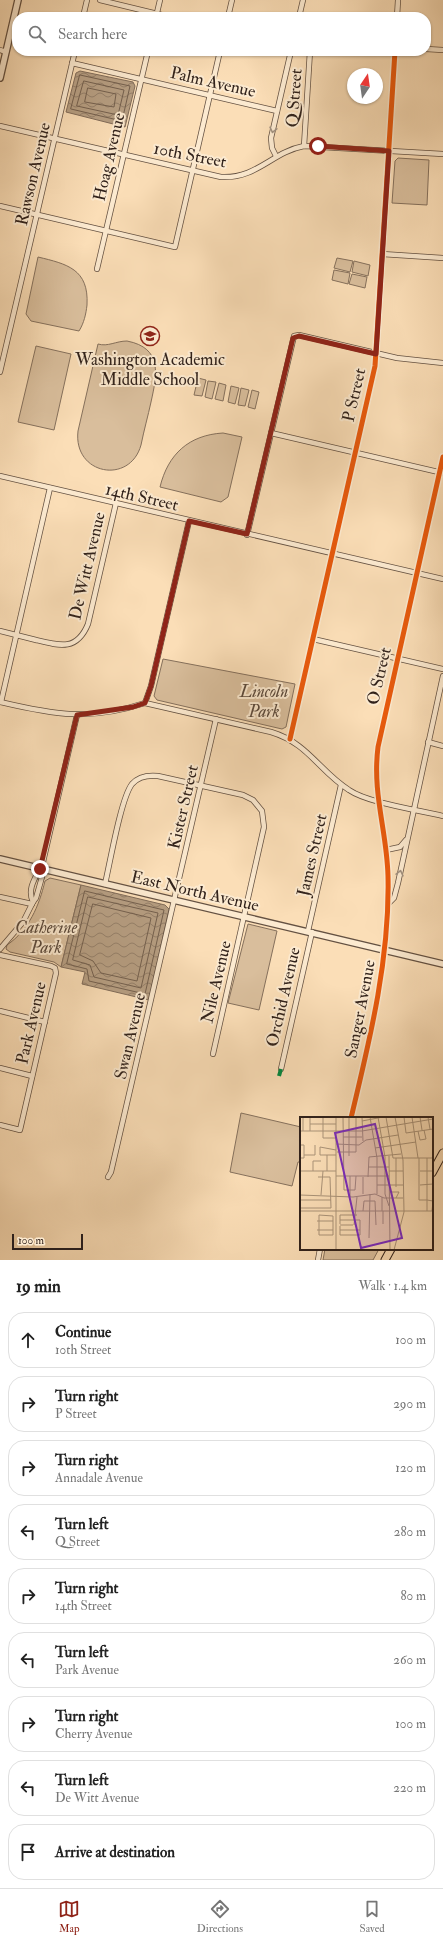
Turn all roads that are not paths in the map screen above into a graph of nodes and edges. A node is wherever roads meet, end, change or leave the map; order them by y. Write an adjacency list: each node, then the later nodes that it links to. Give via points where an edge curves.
1 (18, 0): 8 (street)
2 (87, 0): 9 (street)
3 (100, 0): 10 (street)
4 (160, 0): 11 (street)
5 (232, 0): 12 (street)
6 (303, 0): 13 (street)
7 (398, 0): 14 (street)
8 (14, 12)
9 (84, 12)
10 (146, 12)
11 (158, 12)
12 (229, 12)
13 (300, 12)
14 (397, 12)
15 (12, 20): 18 (street)
16 (431, 49): 17 (street)
17 (443, 50)
18 (3, 51): 26 (street)
19 (74, 56): 25 (street, Rawson Avenue)
20 (147, 56): 27 (street, Hoag Avenue)
21 (219, 56): 28 (street)
22 (291, 56): 29 (street)
23 (310, 56): 32 (street, Q Street)
24 (395, 56): 33 (street, P Street)
25 (72, 63): 27 (street, Palm Avenue); 31 (street, Rawson Avenue)
26 (0, 78)
27 (141, 78): 28 (street, Palm Avenue); 35 (street, Hoag Avenue)
28 (210, 95): 29 (street, Palm Avenue); 37 (street)
29 (278, 111): 36 (street, one-way to 36, via 271,144)
30 (0, 126): 31 (street, 10th Street)
31 (55, 138): 35 (street, 10th Street); 39 (street, Rawson Avenue)
32 (304, 146): 33 (street, 10th Street); 36 (street, 10th Street)
33 (389, 151): 34 (street, 10th Street); 41 (street, P Street)
34 (443, 154)
35 (123, 155): 37 (street, 10th Street); 40 (street, Hoag Avenue)
36 (276, 156): 37 (street, 10th Street, via 258,169 236,177 221,177)
37 (192, 171): 40 (street, via 175,247)
38 (0, 206): 39 (street)
39 (37, 215): 40 (street); 46 (street, Rawson Avenue)
40 (106, 231): 43 (street, Hoag Avenue)
41 (382, 254): 42 (street); 44 (street, P Street)
42 (443, 258)
43 (97, 269)
44 (376, 354): 45 (street); 47 (street, via 294,336); 48 (street, P Street)
45 (443, 363)
46 (0, 372)
47 (271, 433): 48 (street); 55 (street)
48 (355, 453): 50 (street); 56 (street, P Street)
49 (443, 457): 50 (street, O Street)
50 (441, 472): 57 (street, O Street)
51 (0, 476): 52 (street, 14th Street)
52 (50, 488): 53 (street, 14th Street); 60 (street)
53 (116, 504): 54 (street, 14th Street); 60 (street, De Witt Avenue, via 88,624 81,637 62,646)
54 (189, 521): 55 (street, 14th Street); 66 (street)
55 (247, 534): 56 (street, 14th Street)
56 (333, 554): 57 (street, 14th Street); 61 (street, P Street)
57 (417, 573): 58 (street, 14th Street); 62 (street, O Street)
58 (443, 579)
59 (0, 632): 60 (street)
60 (16, 635): 65 (street)
61 (313, 639): 62 (street); 69 (street, P Street)
62 (397, 658): 63 (street); 74 (street, O Street, via 378,747)
63 (443, 669)
64 (443, 676): 70 (street, Sanger Avenue)
65 (1, 702): 67 (street)
66 (145, 703): 67 (street); 68 (street)
67 (77, 715): 80 (street)
68 (216, 719): 69 (street); 73 (street, Kister Street)
69 (290, 739): 72 (street, via 303,748)
70 (428, 742): 71 (street); 75 (street, Sanger Avenue)
71 (443, 746)
72 (341, 785): 74 (street, via 358,795); 87 (street, James Street)
73 (200, 786): 81 (street, Nile Avenue, via 150,776 133,783 125,797); 83 (street, Kister Street); 86 (street, Nile Avenue, via 253,800 262,811 264,827)
74 (378, 801): 75 (street); 78 (street, O Street)
75 (413, 809): 76 (street); 77 (street, Sanger Avenue)
76 (443, 816)
77 (406, 840): 78 (street, via 400,847); 85 (street, Sanger Avenue, one-way to 77, via 394,898)
78 (386, 850): 85 (street, O Street)
79 (0, 859): 80 (street, East North Avenue)
80 (40, 869): 81 (street, East North Avenue); 84 (street, via 35,875 30,896)
81 (105, 884): 83 (street, East North Avenue)
82 (0, 897): 84 (street)
83 (175, 900): 86 (street, East North Avenue); 102 (street, Swan Avenue)
84 (32, 903): 88 (street, via 24,922)
85 (388, 904): 89 (street, Sanger Avenue)
86 (244, 916): 87 (street, East North Avenue); 94 (street, Nile Avenue)
87 (310, 931): 89 (street, East North Avenue); 96 (street, Orchid Avenue)
88 (0, 949)
89 (384, 950): 91 (street, East North Avenue); 98 (street, Sanger Avenue, via 381,980)
90 (0, 955): 93 (street, Park Avenue, via 55,968)
91 (443, 964)
92 (0, 1011): 93 (street)
93 (45, 1022): 97 (street, Park Avenue)
94 (213, 1054)
95 (0, 1068): 97 (street)
96 (281, 1069)
97 (32, 1076): 99 (street, Park Avenue, via 20,1130)
98 (351, 1117)
99 (0, 1125)
100 (443, 1153): 101 (main road)
101 (433, 1171)
102 (108, 1177)
103 (320, 1250): 105 (street)
104 (390, 1250): 106 (main road)
105 (318, 1260)
106 (385, 1260)

